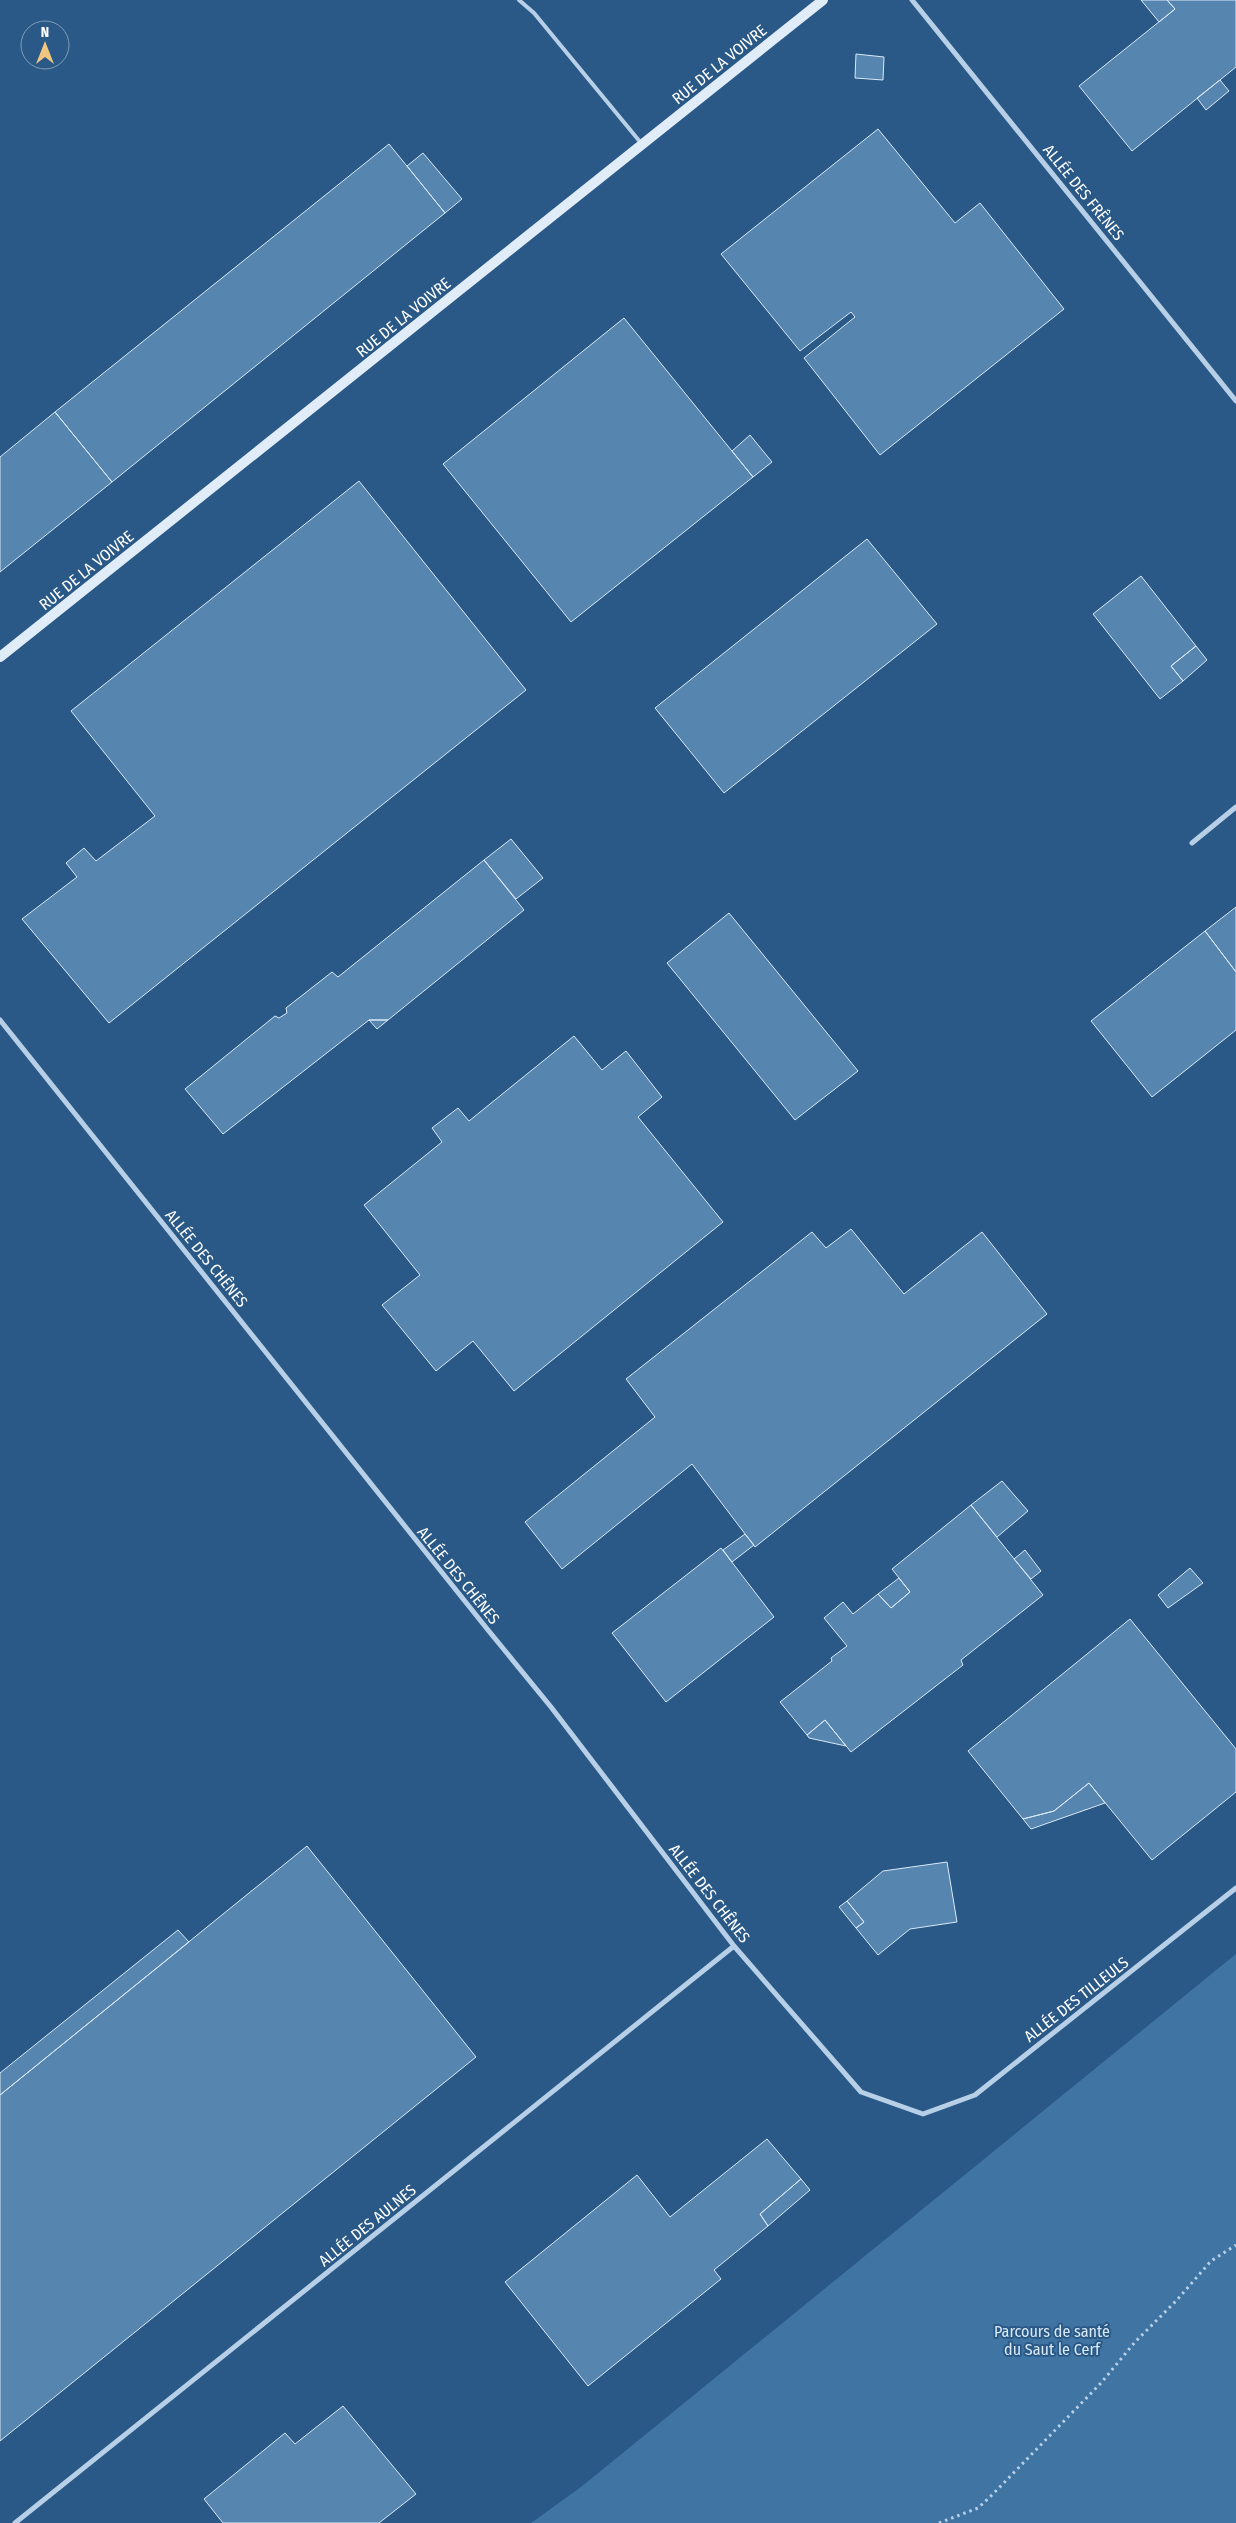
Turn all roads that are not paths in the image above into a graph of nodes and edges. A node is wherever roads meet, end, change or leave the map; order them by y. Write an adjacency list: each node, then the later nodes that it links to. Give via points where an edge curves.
1 (518, 0): 4 (lane, via 534,13)
2 (823, 0): 4 (street, RUE DE LA VOIVRE)
3 (912, 0): 5 (street, ALLÉE DES FRÊNES)
4 (643, 145): 6 (street, RUE DE LA VOIVRE)
5 (1236, 401)
6 (0, 657)
7 (1236, 807): 8 (street)
8 (1192, 843)
9 (0, 1020): 11 (street, ALLÉE DES CHÊNES, via 551,1707)
10 (1236, 1888): 12 (street, ALLÉE DES TILLEULS, via 975,2094)
11 (734, 1946): 12 (street, ALLÉE DES CHÊNES, via 861,2092); 13 (street, ALLÉE DES AULNES)
12 (923, 2114)
13 (15, 2523)

